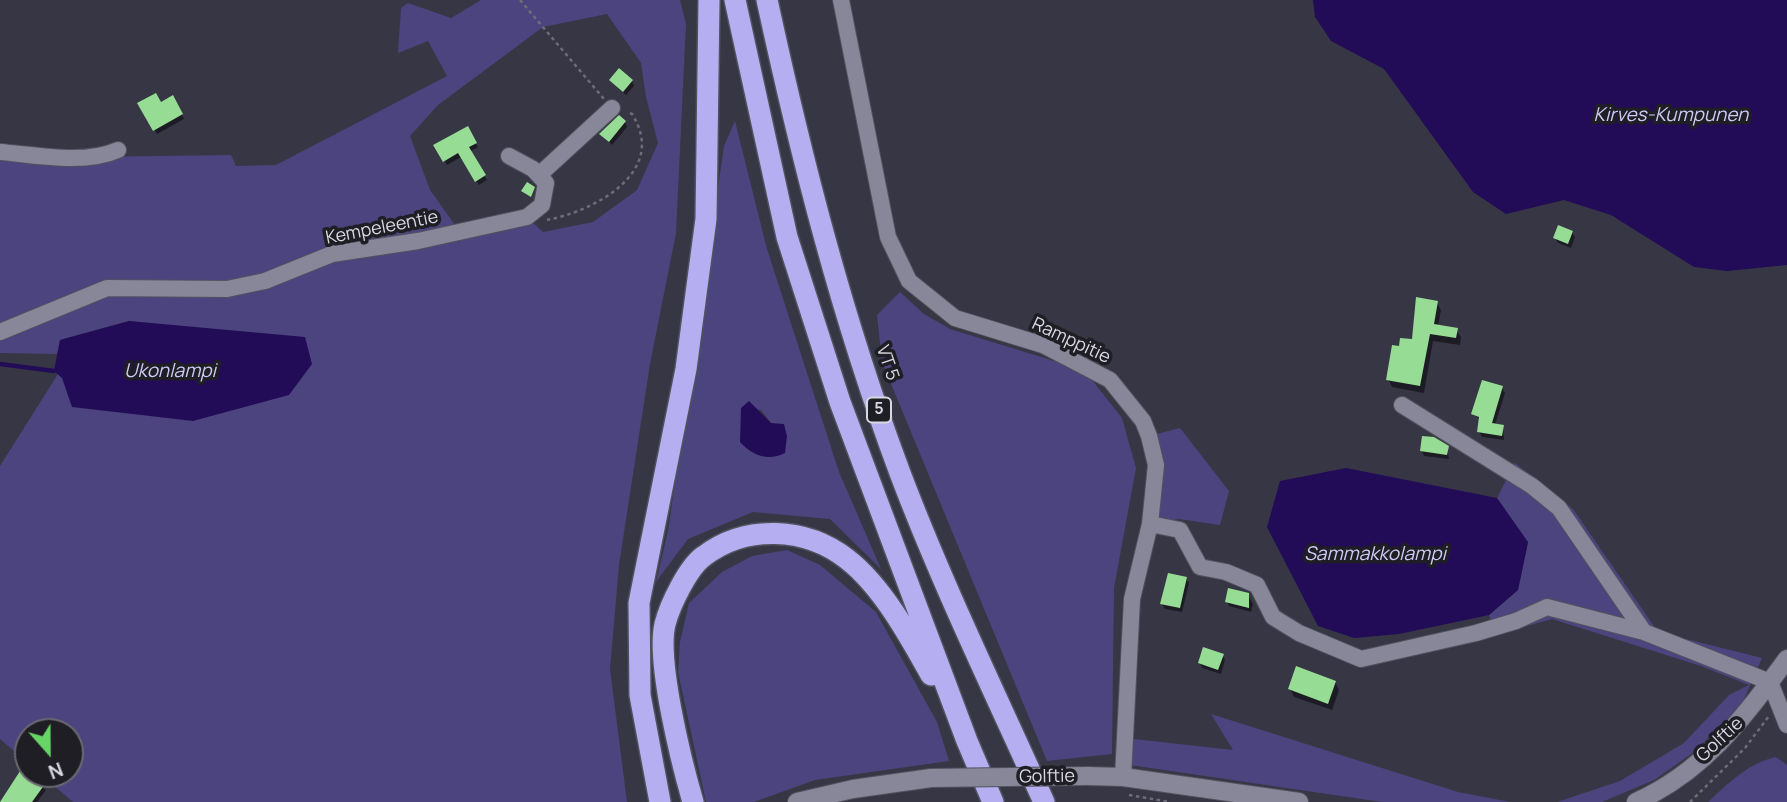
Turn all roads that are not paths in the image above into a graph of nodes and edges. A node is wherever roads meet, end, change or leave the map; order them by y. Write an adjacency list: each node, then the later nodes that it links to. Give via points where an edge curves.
1 (709, 0): 19 (highway, via 706,219 686,369 639,603 640,695)
2 (735, 0): 17 (highway, 5, via 787,237 840,402)
3 (767, 0): 23 (highway, VT 5 / 5, via 801,158 847,317 896,460)
4 (841, 0): 12 (street, Ramppitie, via 888,237 909,281 955,318 1043,345 1110,380 1143,421 1149,436 1156,465)
5 (612, 108): 9 (street)
6 (118, 150): 7 (street, via 88,157)
7 (0, 152)
8 (509, 156): 9 (street)
9 (539, 176): 10 (street, Kempeleentie, via 546,183 541,205 527,217 418,242 332,254 265,281 227,289 107,288)
10 (0, 332)
11 (1402, 405): 13 (street, via 1532,486 1559,508)
12 (1150, 524): 13 (street, via 1181,530 1200,568 1226,572 1257,585 1273,617 1361,659 1476,634 1546,607); 18 (street, Ramppitie, via 1132,599)
13 (1644, 632): 15 (street)
14 (1787, 659): 15 (street, Golftie)
15 (1770, 682): 16 (street); 25 (street, Golftie, via 1744,719 1709,753)
16 (1787, 725)
17 (967, 741): 20 (highway, via 908,634 848,560 803,536 771,532 737,538 702,556 678,591 665,626 665,660 680,759); 22 (highway, 5)
18 (1123, 777): 21 (street, Golftie, bridge, via 931,778); 24 (street, Golftie)
19 (660, 802)
20 (693, 802)
21 (797, 802)
22 (993, 802)
23 (1044, 802)
24 (1299, 802)
25 (1636, 802)

